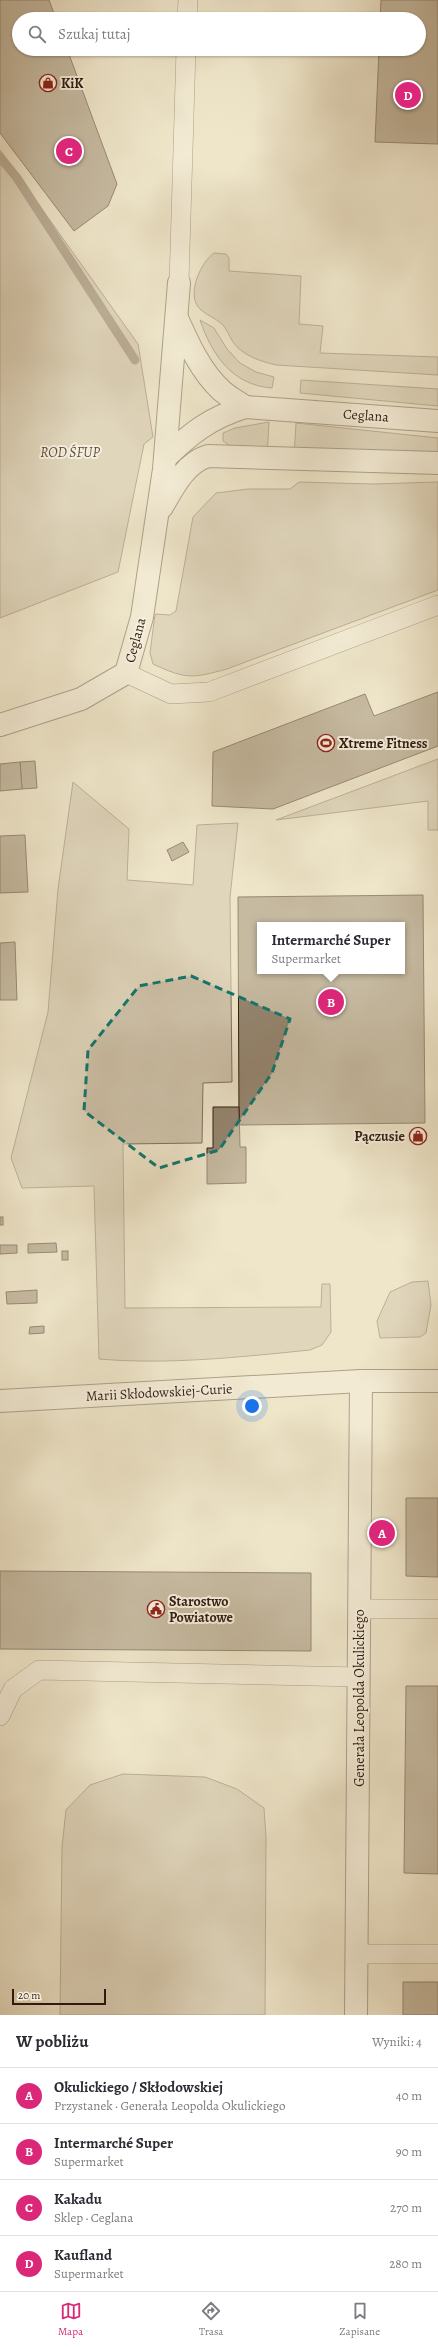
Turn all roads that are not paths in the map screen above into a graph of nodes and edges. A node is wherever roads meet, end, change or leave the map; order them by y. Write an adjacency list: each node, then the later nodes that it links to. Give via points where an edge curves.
1 (188, 0): 2 (lane)
2 (187, 12)
3 (186, 56): 4 (lane)
4 (178, 283): 5 (street, Ceglana)
5 (176, 315): 6 (street, Ceglana); 7 (street, Ceglana, via 202,366 222,391)
6 (169, 399): 9 (street, Ceglana, via 178,422); 11 (street, Ceglana)
7 (245, 407): 8 (street, Ceglana); 9 (street, Ceglana, via 220,415)
8 (438, 421)
9 (189, 436): 10 (street, Ceglana, via 198,445); 11 (street, Ceglana)
10 (226, 456): 12 (street, Ceglana); 13 (street, Ceglana, via 198,459 175,485)
11 (165, 458): 13 (street, Ceglana)
12 (438, 463)
13 (156, 518): 15 (street, Ceglana, via 142,617)
14 (438, 605): 15 (lane, via 209,692 171,694)
15 (126, 673): 16 (street, Ceglana, via 80,699)
16 (0, 725)
17 (361, 1381): 18 (street, Marii Skłodowskiej-Curie); 19 (street, Marii Skłodowskiej-Curie); 20 (street, Generała Leopolda Okulickiego)
18 (438, 1381)
19 (0, 1401)
20 (359, 1609): 21 (lane); 22 (street, Generała Leopolda Okulickiego)
21 (438, 1609)
22 (359, 1677): 23 (lane, via 39,1670 13,1690); 24 (street, Generała Leopolda Okulickiego)
23 (0, 1716)
24 (357, 1954): 25 (lane); 26 (street, Generała Leopolda Okulickiego)
25 (438, 1954)
26 (356, 2015)

